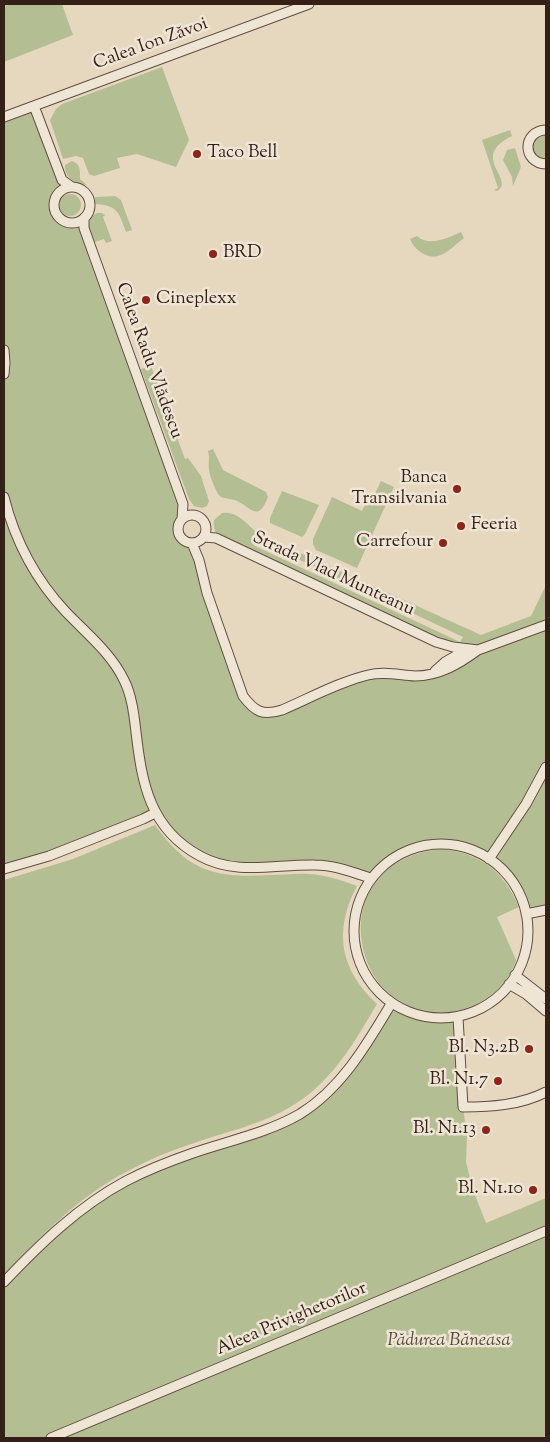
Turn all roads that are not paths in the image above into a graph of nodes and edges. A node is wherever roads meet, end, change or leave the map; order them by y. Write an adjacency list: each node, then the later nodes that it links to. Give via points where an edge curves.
1 (309, 4): 2 (street, Calea Ion Zăvoi)
2 (34, 106): 3 (street, Calea Ion Zăvoi); 6 (street)
3 (4, 117)
4 (545, 129): 5 (street, via 532,135 528,149 535,161)
5 (546, 164)
6 (62, 180): 7 (street); 8 (street)
7 (72, 187): 8 (street); 9 (street, via 82,191 89,200 89,209)
8 (60, 192): 9 (street, via 54,203 56,212 63,220)
9 (80, 220): 13 (street, Calea Radu Vlădescu)
10 (4, 350): 11 (street)
11 (4, 374)
12 (4, 497): 23 (street, via 22,551 41,582 112,660 125,683 134,717 142,776)
13 (183, 504): 14 (street, Calea Radu Vlădescu); 15 (street, Calea Radu Vlădescu)
14 (193, 515): 15 (street); 16 (street, via 202,518 206,524)
15 (182, 519): 16 (street, via 178,526 184,541)
16 (201, 537): 18 (street, Strada Vlad Munteanu, via 216,538); 21 (street, via 199,560 207,594 243,696 256,710 271,714 370,674 386,672 415,676 444,671)
17 (546, 625): 19 (street)
18 (436, 642): 20 (street); 21 (street)
19 (478, 650): 20 (street); 21 (street)
20 (454, 651): 21 (street)
21 (448, 665)
22 (546, 766): 24 (street)
23 (155, 813): 25 (street, via 49,856); 26 (street, via 181,844 218,864 248,868 316,865 341,868)
24 (490, 859): 26 (street, via 460,846 423,845 392,859); 28 (street, via 517,890)
25 (4, 869)
26 (370, 878): 32 (street, via 358,905 356,946 365,972)
27 (546, 910): 28 (street)
28 (526, 914): 29 (street, via 528,932)
29 (515, 975): 30 (street); 31 (street)
30 (509, 984): 33 (street); 34 (street, via 494,999)
31 (546, 999)
32 (392, 1004): 34 (street, via 427,1017); 37 (street, via 347,1071 301,1113 260,1132 158,1166 114,1188 55,1231)
33 (546, 1011)
34 (458, 1017): 35 (street, via 463,1107 505,1104)
35 (546, 1092)
36 (546, 1231): 38 (street, Aleea Privighetorilor)
37 (4, 1282)
38 (51, 1438)

